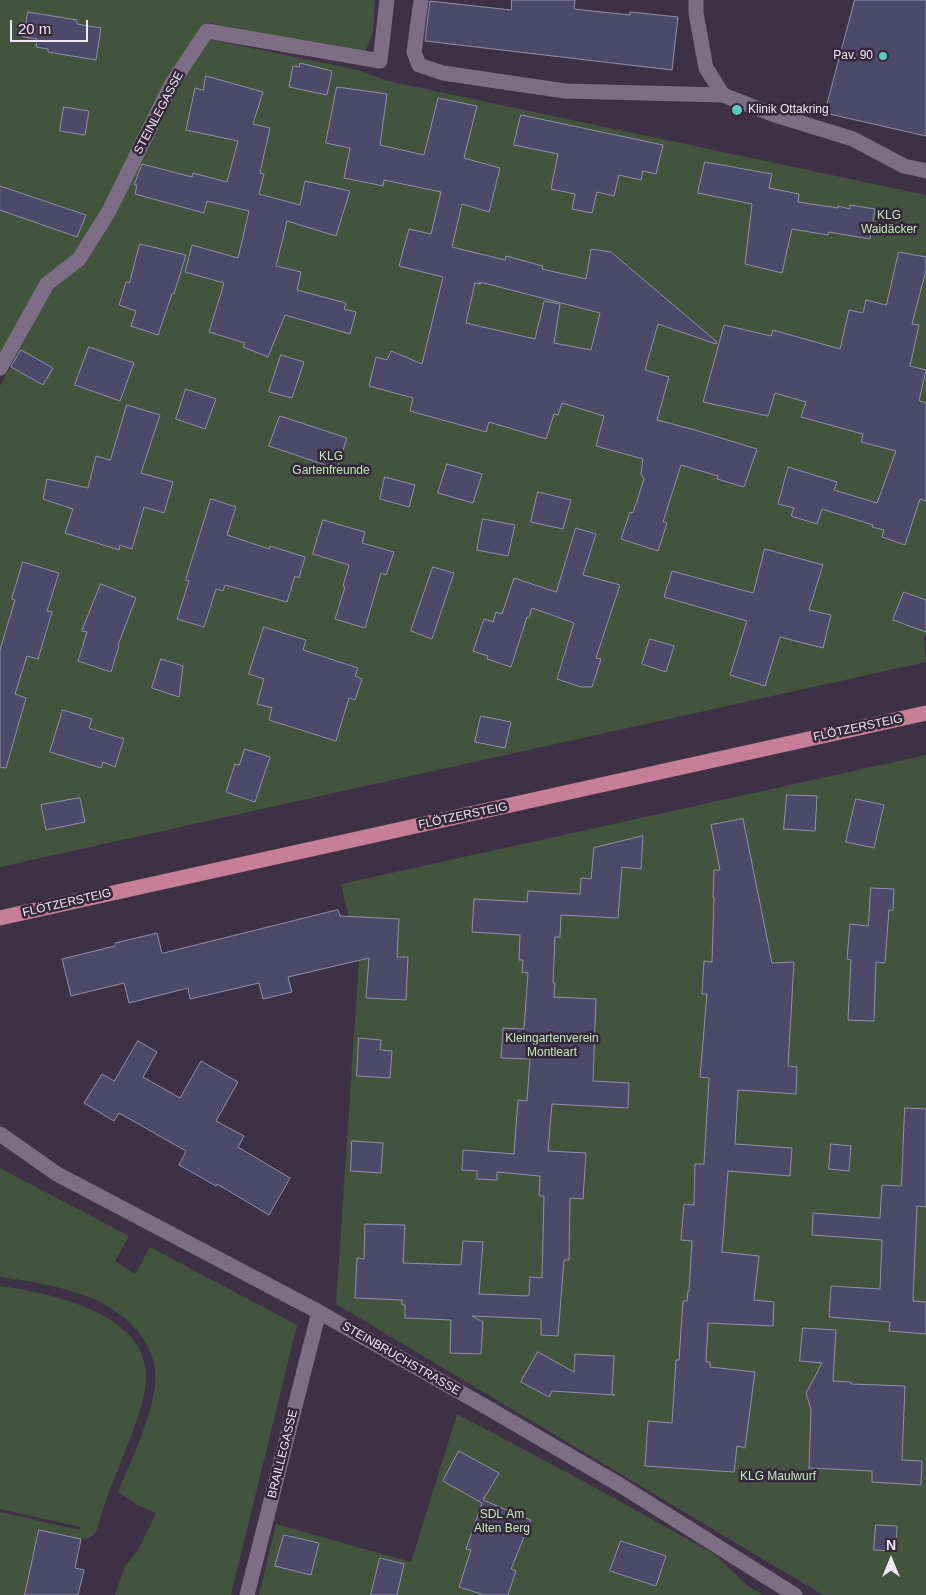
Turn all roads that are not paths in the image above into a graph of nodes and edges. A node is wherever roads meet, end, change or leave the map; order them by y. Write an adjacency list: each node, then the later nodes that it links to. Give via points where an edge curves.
1 (387, 0): 6 (street, STEINLEGASSE, via 380,61 207,31 171,85 104,219 80,259 47,284)
2 (421, 0): 4 (street, via 414,52 419,66 443,73 566,92)
3 (696, 0): 4 (street, via 706,68)
4 (723, 95): 5 (street, via 853,139 904,166)
5 (926, 170)
6 (0, 368)
7 (926, 713): 8 (main road, FLÖTZERSTEIG)
8 (0, 918)
9 (0, 1134): 10 (street, STEINBRUCHSTRASSE, via 57,1174)
10 (319, 1312): 11 (street, BRAILLEGASSE); 12 (street, STEINBRUCHSTRASSE, via 620,1484)
11 (247, 1595)
12 (795, 1595)

